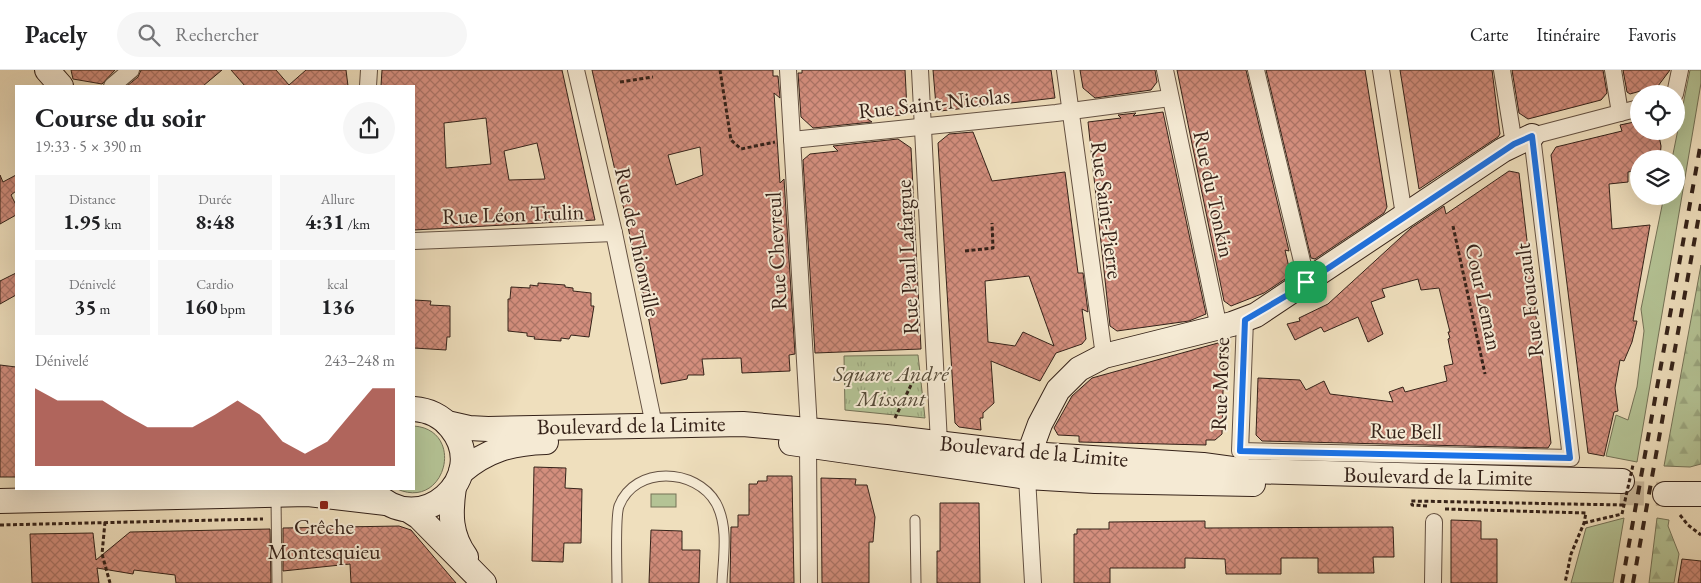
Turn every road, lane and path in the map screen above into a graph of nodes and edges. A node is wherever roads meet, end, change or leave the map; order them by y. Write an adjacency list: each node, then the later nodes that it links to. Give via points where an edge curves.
1 (47, 70): 17 (main road)
2 (131, 70): 18 (street)
3 (369, 70): 19 (street)
4 (576, 70): 31 (street, Rue de Thionville)
5 (720, 70): 26 (path, via 731,140 740,149)
6 (788, 70): 26 (street, Rue Chevreul)
7 (920, 70): 25 (street, Rue Paul Lafargue)
8 (1065, 70): 22 (street, Rue Saint-Pierre)
9 (1165, 70): 21 (street, Rue du Tonkin)
10 (1256, 70): 34 (street)
11 (1382, 70): 28 (street)
12 (1502, 70): 27 (street, Rue Foucault)
13 (1613, 70): 24 (street)
14 (1680, 70): 20 (street)
15 (653, 77): 16 (path)
16 (620, 82)
17 (60, 85)
18 (113, 85)
19 (368, 85)
20 (1677, 85)
21 (1170, 98): 22 (street, Rue Saint-Nicolas); 36 (street, Rue du Tonkin)
22 (1072, 110): 25 (street, Rue Saint-Nicolas); 37 (street, Rue Saint-Pierre)
23 (1630, 110): 24 (street)
24 (1620, 113): 27 (street)
25 (924, 127): 26 (street, Rue Saint-Nicolas); 39 (street, Rue Paul Lafargue)
26 (792, 140): 43 (street, Rue Chevreul)
27 (1523, 140): 28 (main road); 47 (street, Rue Foucault)
28 (1404, 215): 34 (main road)
29 (992, 223): 33 (path, via 993,248)
30 (1452, 226): 38 (path, Cour Leman)
31 (614, 233): 32 (street, Rue Léon Trulin); 42 (street, Rue de Thionville)
32 (415, 241)
33 (965, 251)
34 (1306, 282): 35 (main road)
35 (1245, 320): 36 (main road); 46 (street, Rue Morse)
36 (1219, 328): 37 (main road)
37 (1104, 356): 48 (main road, via 1072,374 1058,390 1037,430)
38 (1484, 374)
39 (936, 379): 44 (path, via 913,381); 45 (street, Rue Paul Lafargue)
40 (415, 409): 41 (main road, Boulevard de la Limite)
41 (447, 423): 42 (main road, Boulevard de la Limite, via 488,429); 49 (main road, via 460,443 462,461)
42 (654, 425): 43 (main road, Boulevard de la Limite, via 742,424)
43 (808, 437): 44 (main road, Boulevard de la Limite); 48 (main road, Boulevard de la Limite); 49 (main road, Boulevard de la Limite, via 533,442 492,450 478,458); 68 (street, Rue Chevreul)
44 (886, 437): 45 (main road, Boulevard de la Limite)
45 (939, 443): 48 (main road, Boulevard de la Limite)
46 (1240, 451): 47 (street, Rue Bell)
47 (1570, 458)
48 (1028, 466): 52 (main road, Boulevard de la Limite, via 1096,481); 70 (street)
49 (457, 480): 57 (main road, Boulevard de la Limite, via 434,505); 65 (main road, via 451,510 453,534)
50 (1701, 481): 55 (main road)
51 (317, 491): 53 (main road); 57 (main road)
52 (1624, 492): 52 (path, bridge); 59 (path, via 1515,502 1411,501 1412,505); 61 (path)
53 (276, 494): 56 (main road); 64 (lane)
54 (1701, 494): 55 (main road)
55 (1669, 495): 62 (path, via 1688,525)
56 (106, 499): 58 (main road); 63 (path, via 102,554)
57 (388, 500): 65 (main road, via 419,517)
58 (0, 501)
59 (1434, 515): 61 (path, via 1444,522 1444,509 1586,513); 71 (street)
60 (915, 520): 69 (lane)
61 (1584, 523): 72 (path, via 1571,554)
62 (1701, 535)
63 (110, 583)
64 (277, 583)
65 (484, 583)
66 (617, 583): 67 (lane, via 618,508 633,488 656,476 680,476 694,482 703,487 716,504 724,528)
67 (722, 583)
68 (809, 583)
69 (916, 583)
70 (1033, 583)
71 (1433, 583)
72 (1565, 583)

